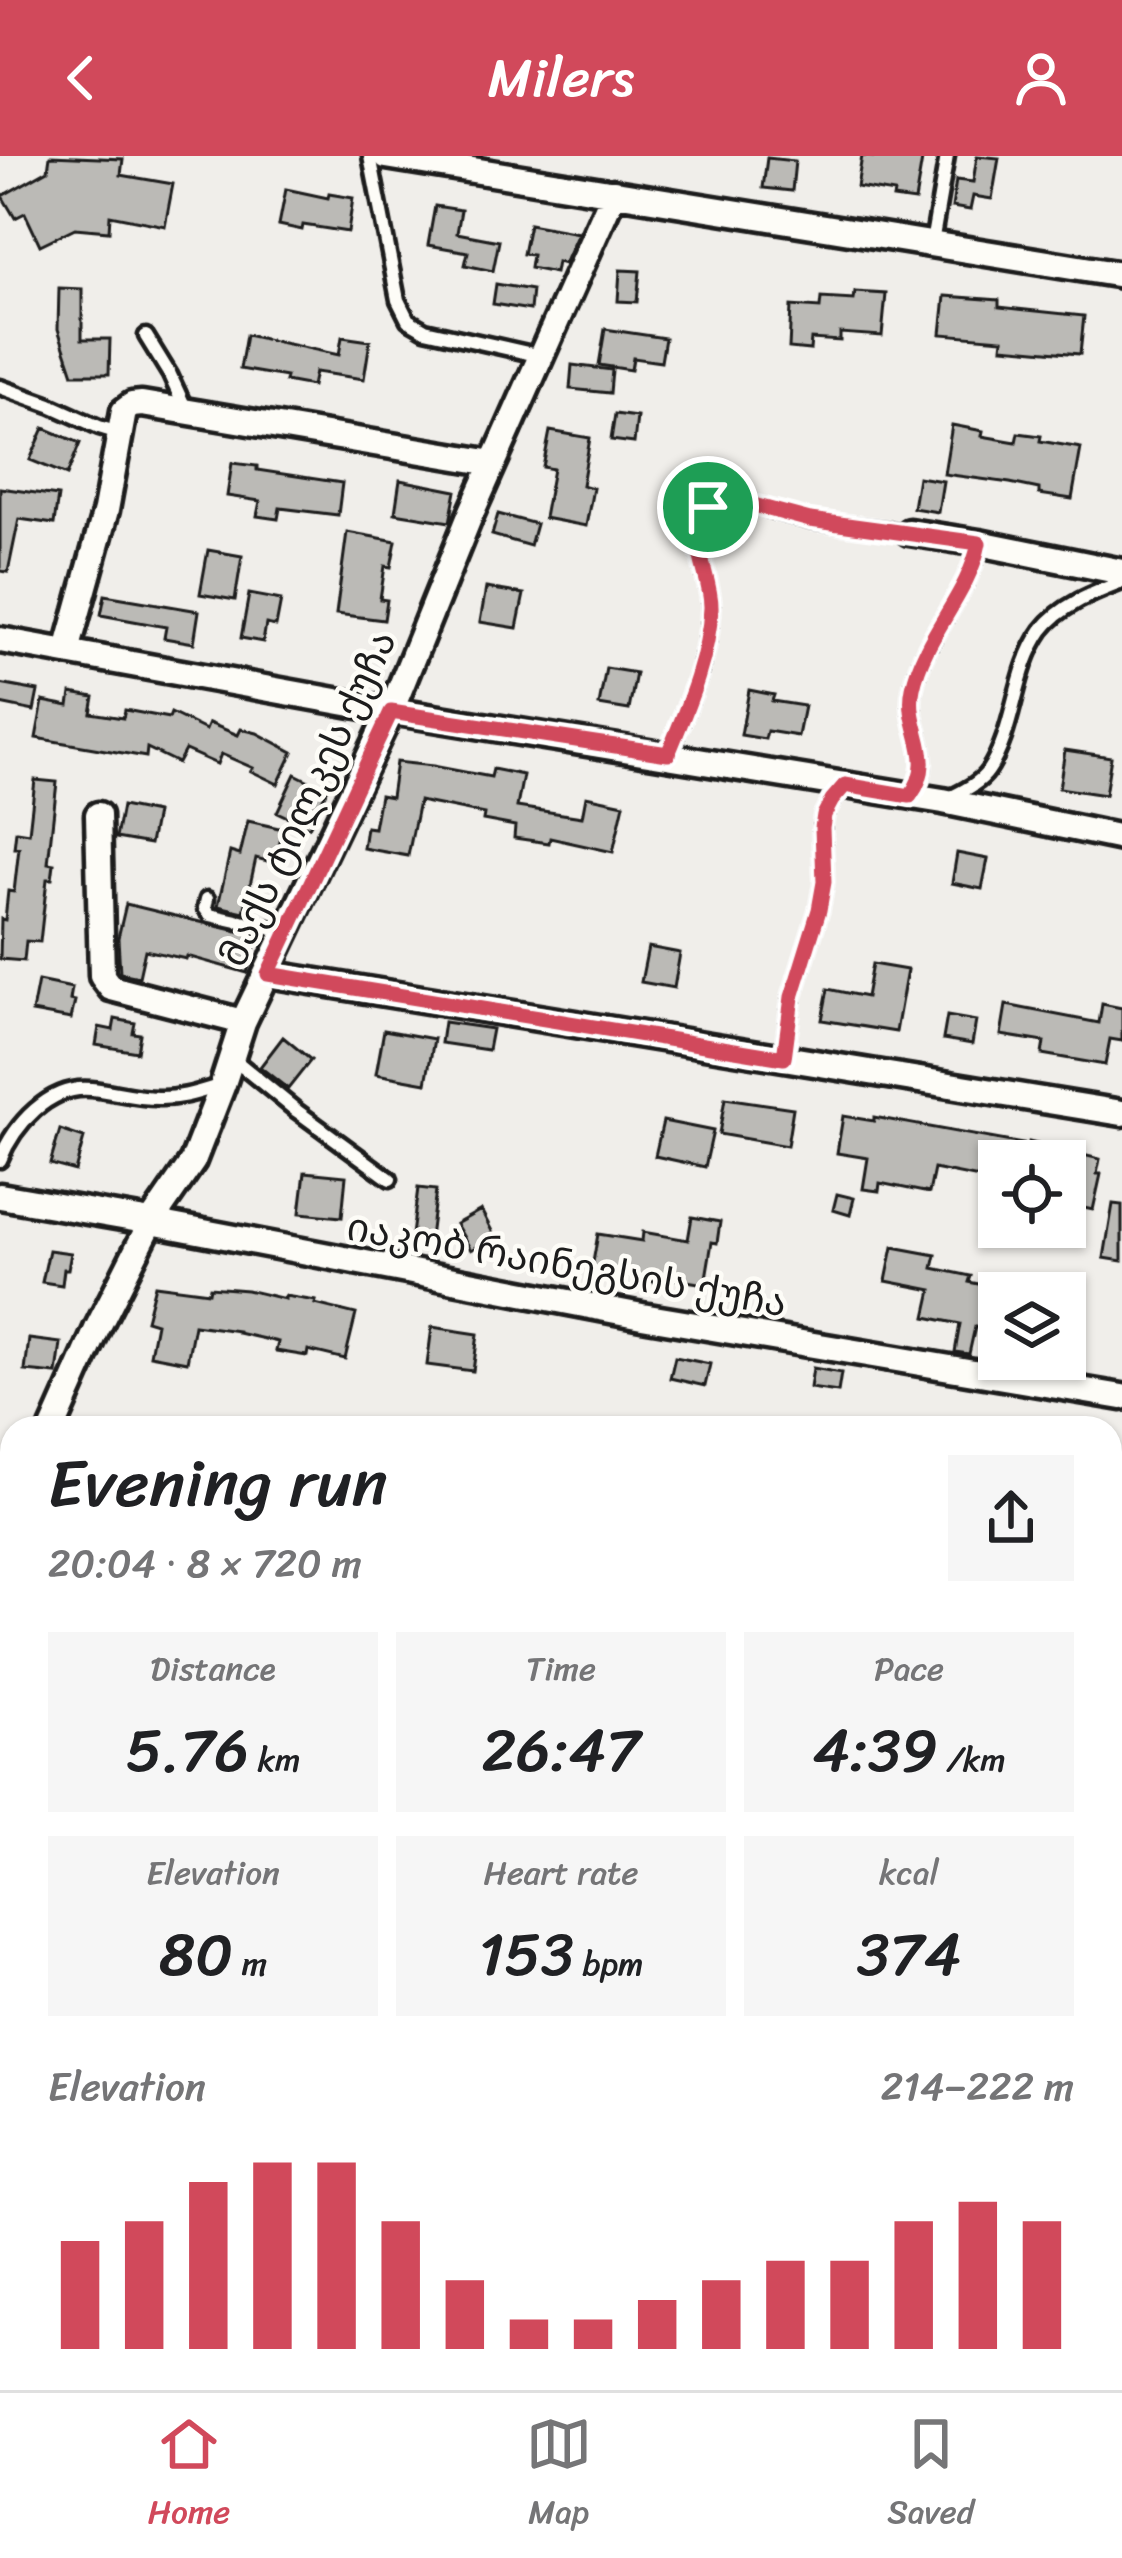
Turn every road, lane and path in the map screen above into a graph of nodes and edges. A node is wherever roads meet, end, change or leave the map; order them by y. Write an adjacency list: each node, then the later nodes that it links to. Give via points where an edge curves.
1 (370, 156): 9 (lane, via 408,320)
2 (386, 156): 4 (street)
3 (947, 156): 6 (lane)
4 (529, 167): 5 (street)
5 (614, 192): 6 (street); 9 (street, მაქს ტილკეს ქუჩა)
6 (932, 243): 7 (street)
7 (1122, 275)
8 (146, 337): 11 (lane)
9 (541, 356): 13 (street, მაქს ტილკეს ქუჩა)
10 (0, 387): 12 (lane)
11 (187, 414): 12 (street, via 132,405); 13 (street)
12 (119, 433): 19 (street)
13 (494, 463): 20 (street, მაქს ტილკეს ქუჩა)
14 (909, 532): 15 (street); 21 (lane, via 810,520 727,498 708,507 698,527 711,603 706,642)
15 (979, 543): 16 (street); 23 (lane, via 912,692 924,770)
16 (1122, 572)
17 (1122, 582): 24 (lane, via 1081,599 1043,629 987,773)
18 (0, 640): 19 (street)
19 (68, 651): 20 (street)
20 (391, 712): 21 (street); 28 (street, მაქს ტილკეს ქუჩა)
21 (668, 754): 22 (street)
22 (845, 785): 23 (street); 32 (lane, via 824,815 824,882)
23 (910, 796): 24 (street)
24 (944, 801): 26 (street)
25 (98, 814): 30 (street, via 105,983)
26 (1122, 838)
27 (207, 899): 28 (lane, via 210,915)
28 (287, 932): 29 (street, მაქს ტილკეს ქუჩა)
29 (268, 974): 30 (street, მაქს ტილკეს ქუჩა); 32 (street)
30 (243, 1022): 31 (street, მაქს ტილკეს ქუჩა)
31 (231, 1058): 33 (street, მაქს ტილკეს ქუჩა); 36 (lane)
32 (784, 1058): 34 (street)
33 (223, 1084): 35 (lane, via 183,1098 86,1088 59,1094 12,1134); 38 (street, მაქს ტილკეს ქუჩა, via 193,1161)
34 (1122, 1113)
35 (0, 1160)
36 (390, 1179)
37 (0, 1196): 38 (street, იაკობ რაინეგსის ქუჩა)
38 (152, 1222): 39 (street, იაკობ რაინეგსის ქუჩა); 40 (street, მაქს ტილკეს ქუჩა)
39 (1122, 1397)
40 (58, 1416)

